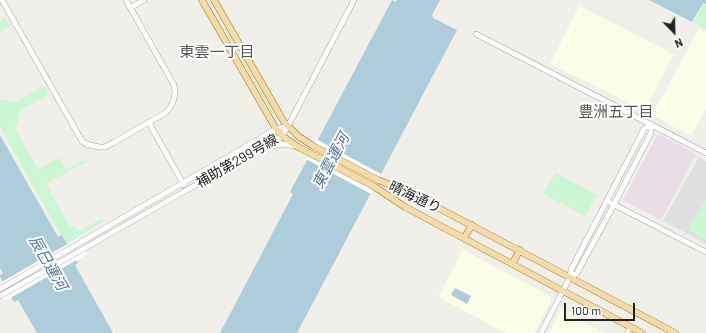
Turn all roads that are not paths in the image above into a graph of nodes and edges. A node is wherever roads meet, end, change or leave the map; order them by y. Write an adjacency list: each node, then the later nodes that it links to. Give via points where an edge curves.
1 (2, 0): 9 (street, via 82,141 92,146 105,147)
2 (126, 0): 7 (street)
3 (144, 0): 7 (street)
4 (202, 0): 12 (main road, 晴海通り)
5 (214, 0): 11 (main road, 晴海通り)
6 (354, 0): 11 (street)
7 (130, 8): 9 (street, via 174,84 174,99 170,108)
8 (476, 34): 10 (street)
9 (149, 123): 17 (street)
10 (651, 124): 16 (street); 19 (street, via 644,129); 20 (street, via 651,133)
11 (288, 126): 12 (street, 補助第299号線); 13 (street, 補助第299号線); 21 (main road, 晴海通り, via 313,146)
12 (276, 129): 13 (main road, 晴海通り); 17 (street, 補助第299号線)
13 (282, 136): 14 (main road, 晴海通り); 15 (street, 補助第299号線)
14 (298, 147): 15 (street, via 278,144); 22 (main road, 晴海通り, via 374,187 405,208)
15 (255, 151): 18 (street, 補助第299号線)
16 (706, 153)
17 (183, 183): 18 (street); 27 (street, 補助第299号線)
18 (187, 190): 29 (street, 補助第299号線)
19 (607, 200): 20 (street); 26 (street, via 571,270)
20 (614, 204): 24 (street); 26 (street, via 579,271)
21 (472, 225): 22 (main road); 23 (main road, 晴海通り)
22 (464, 238): 25 (main road, 晴海通り)
23 (520, 250): 25 (main road); 26 (main road, 晴海通り)
24 (706, 252)
25 (512, 264): 28 (main road, 晴海通り)
26 (570, 277): 28 (street); 34 (main road, 晴海通り)
27 (0, 289)
28 (563, 291): 30 (main road, 晴海通り); 31 (street)
29 (0, 296)
30 (630, 326): 32 (street); 33 (main road, 晴海通り)
31 (541, 333)
32 (627, 333)
33 (642, 333)
34 (675, 333)

